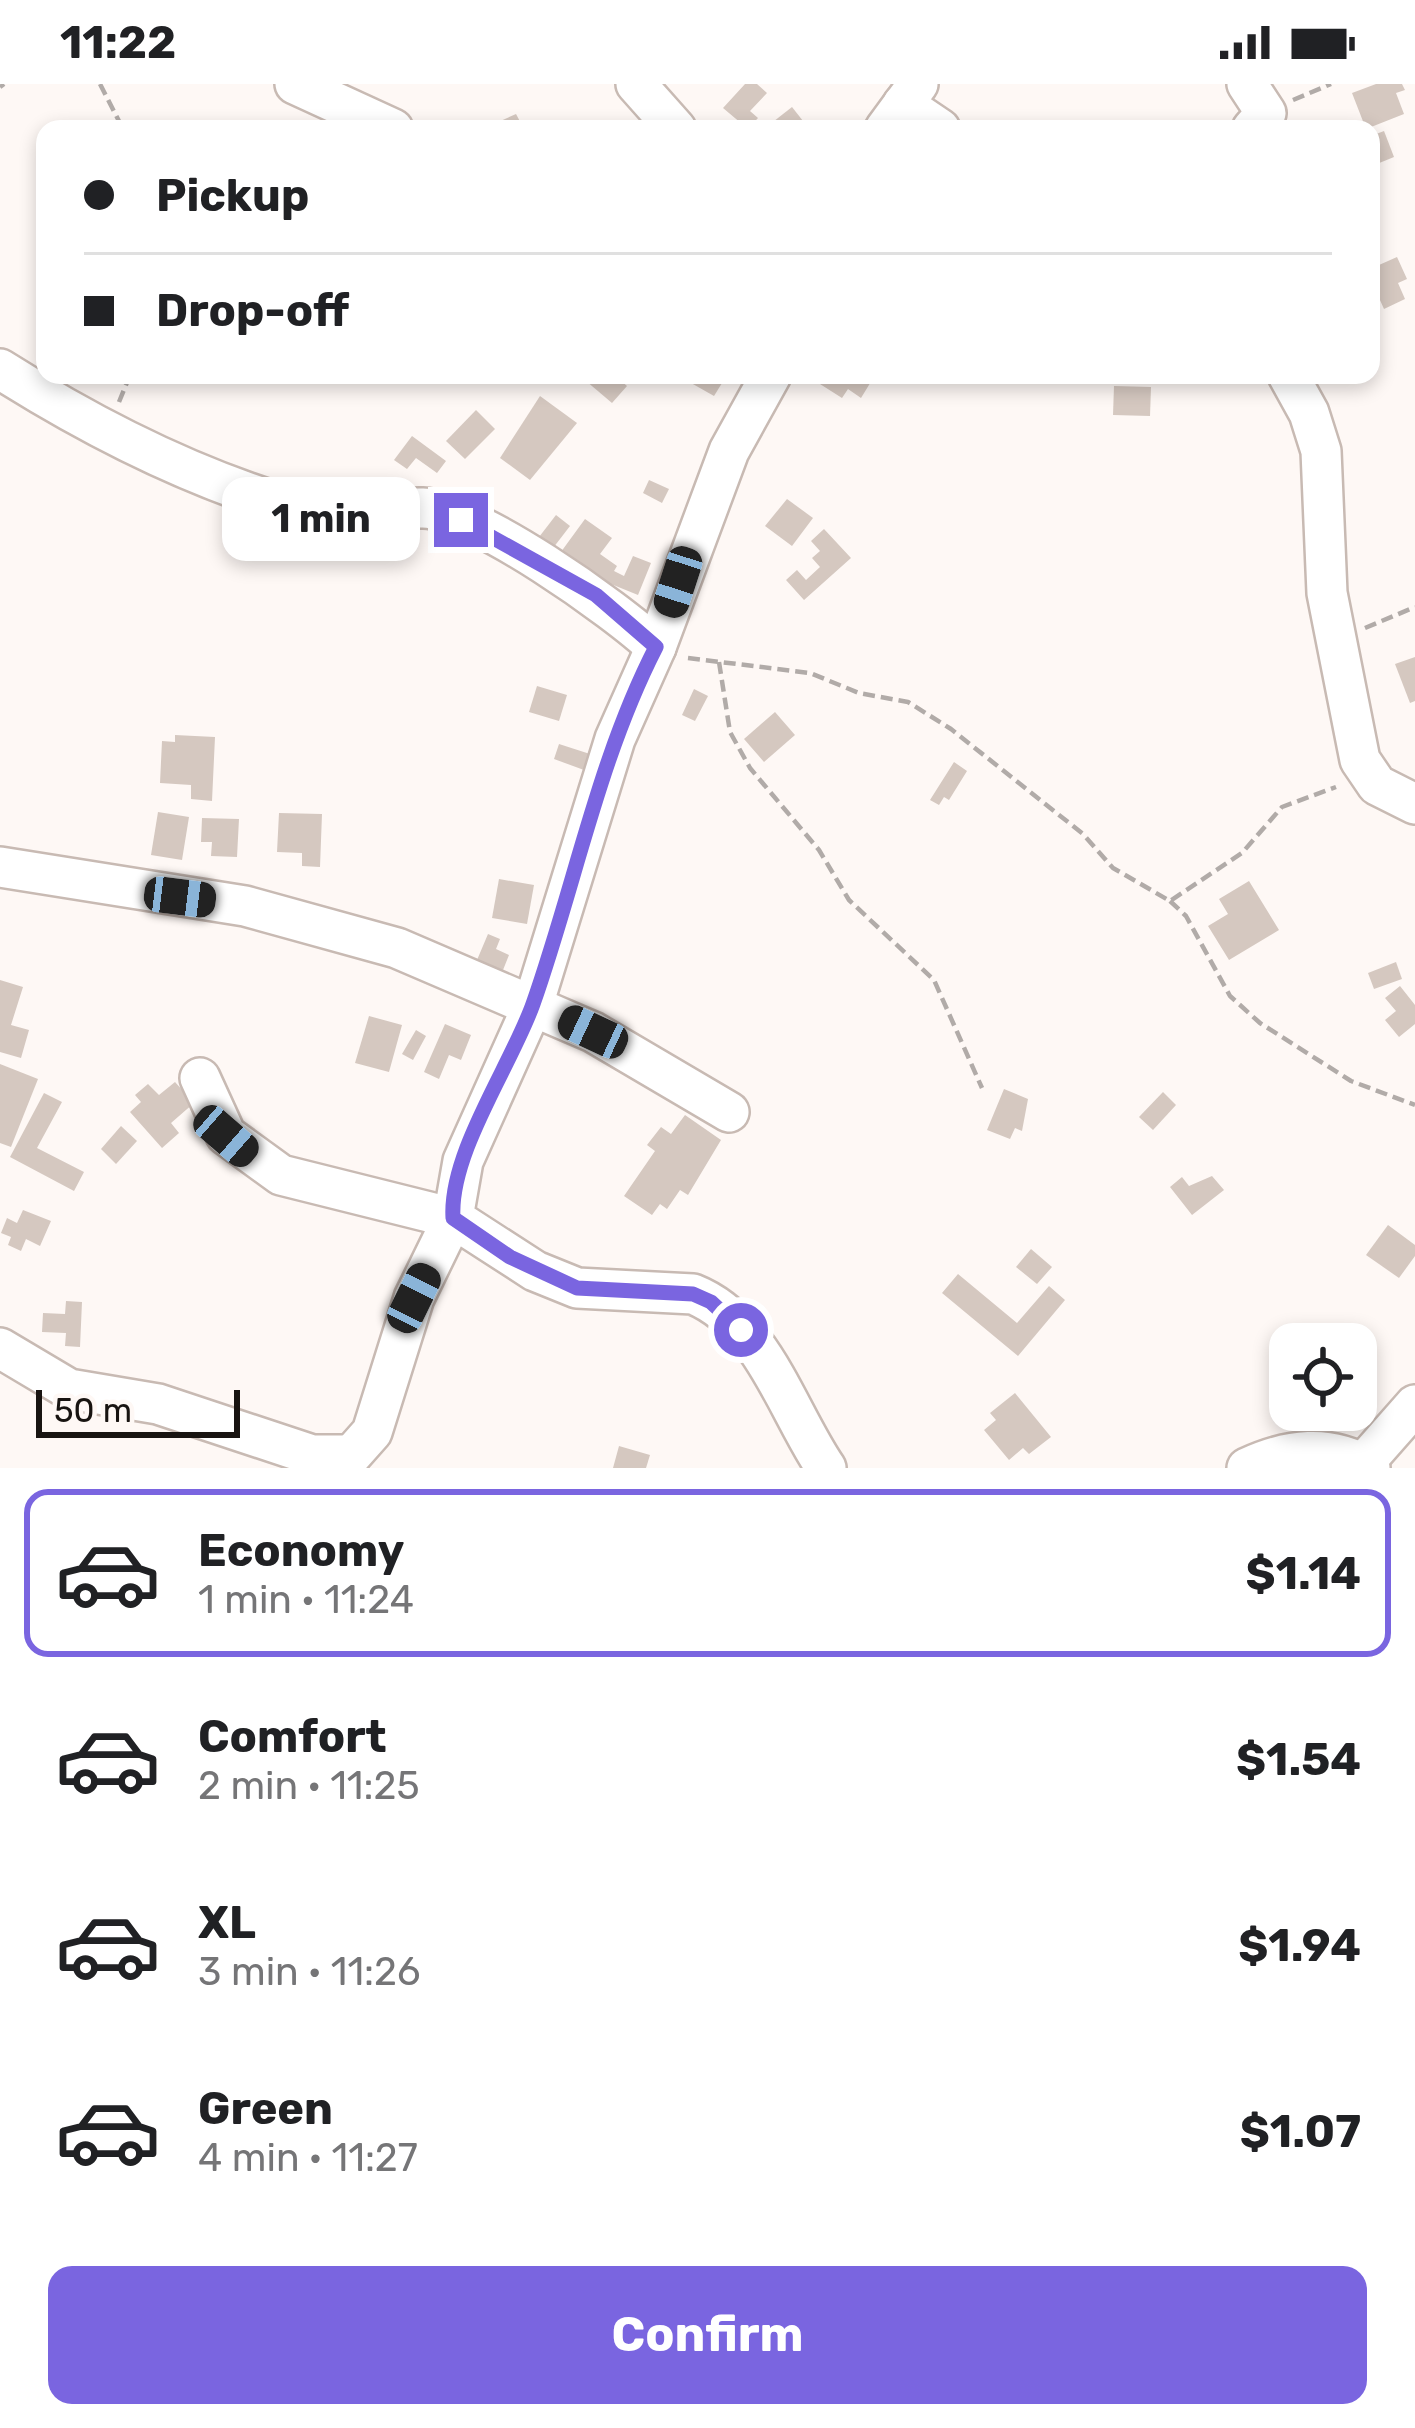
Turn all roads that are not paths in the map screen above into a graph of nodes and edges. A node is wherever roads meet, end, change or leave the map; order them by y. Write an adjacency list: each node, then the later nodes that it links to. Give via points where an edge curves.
1 (295, 84): 3 (street)
2 (636, 84): 4 (street)
3 (373, 120)
4 (668, 120)
5 (0, 369): 8 (street, via 100,432 286,506 333,517 425,508 461,520 596,595)
6 (766, 384): 8 (street, via 729,451)
7 (1293, 384): 9 (street, via 1321,451 1327,593 1360,760 1377,785)
8 (655, 650): 11 (street, via 615,739)
9 (1415, 804)
10 (0, 867): 11 (street, via 245,905 397,948)
11 (533, 1004): 13 (street); 14 (street, via 463,1161)
12 (200, 1078): 14 (street, via 226,1136 281,1175)
13 (729, 1112)
14 (453, 1218): 17 (street, via 414,1298 372,1432); 19 (street, via 577,1288 693,1294 711,1302 782,1387)
15 (0, 1348): 17 (street, via 69,1388 158,1404)
16 (1415, 1405): 18 (street)
17 (346, 1462)
18 (1366, 1466): 20 (street, via 1303,1450)
19 (826, 1468)
20 (1247, 1468)

